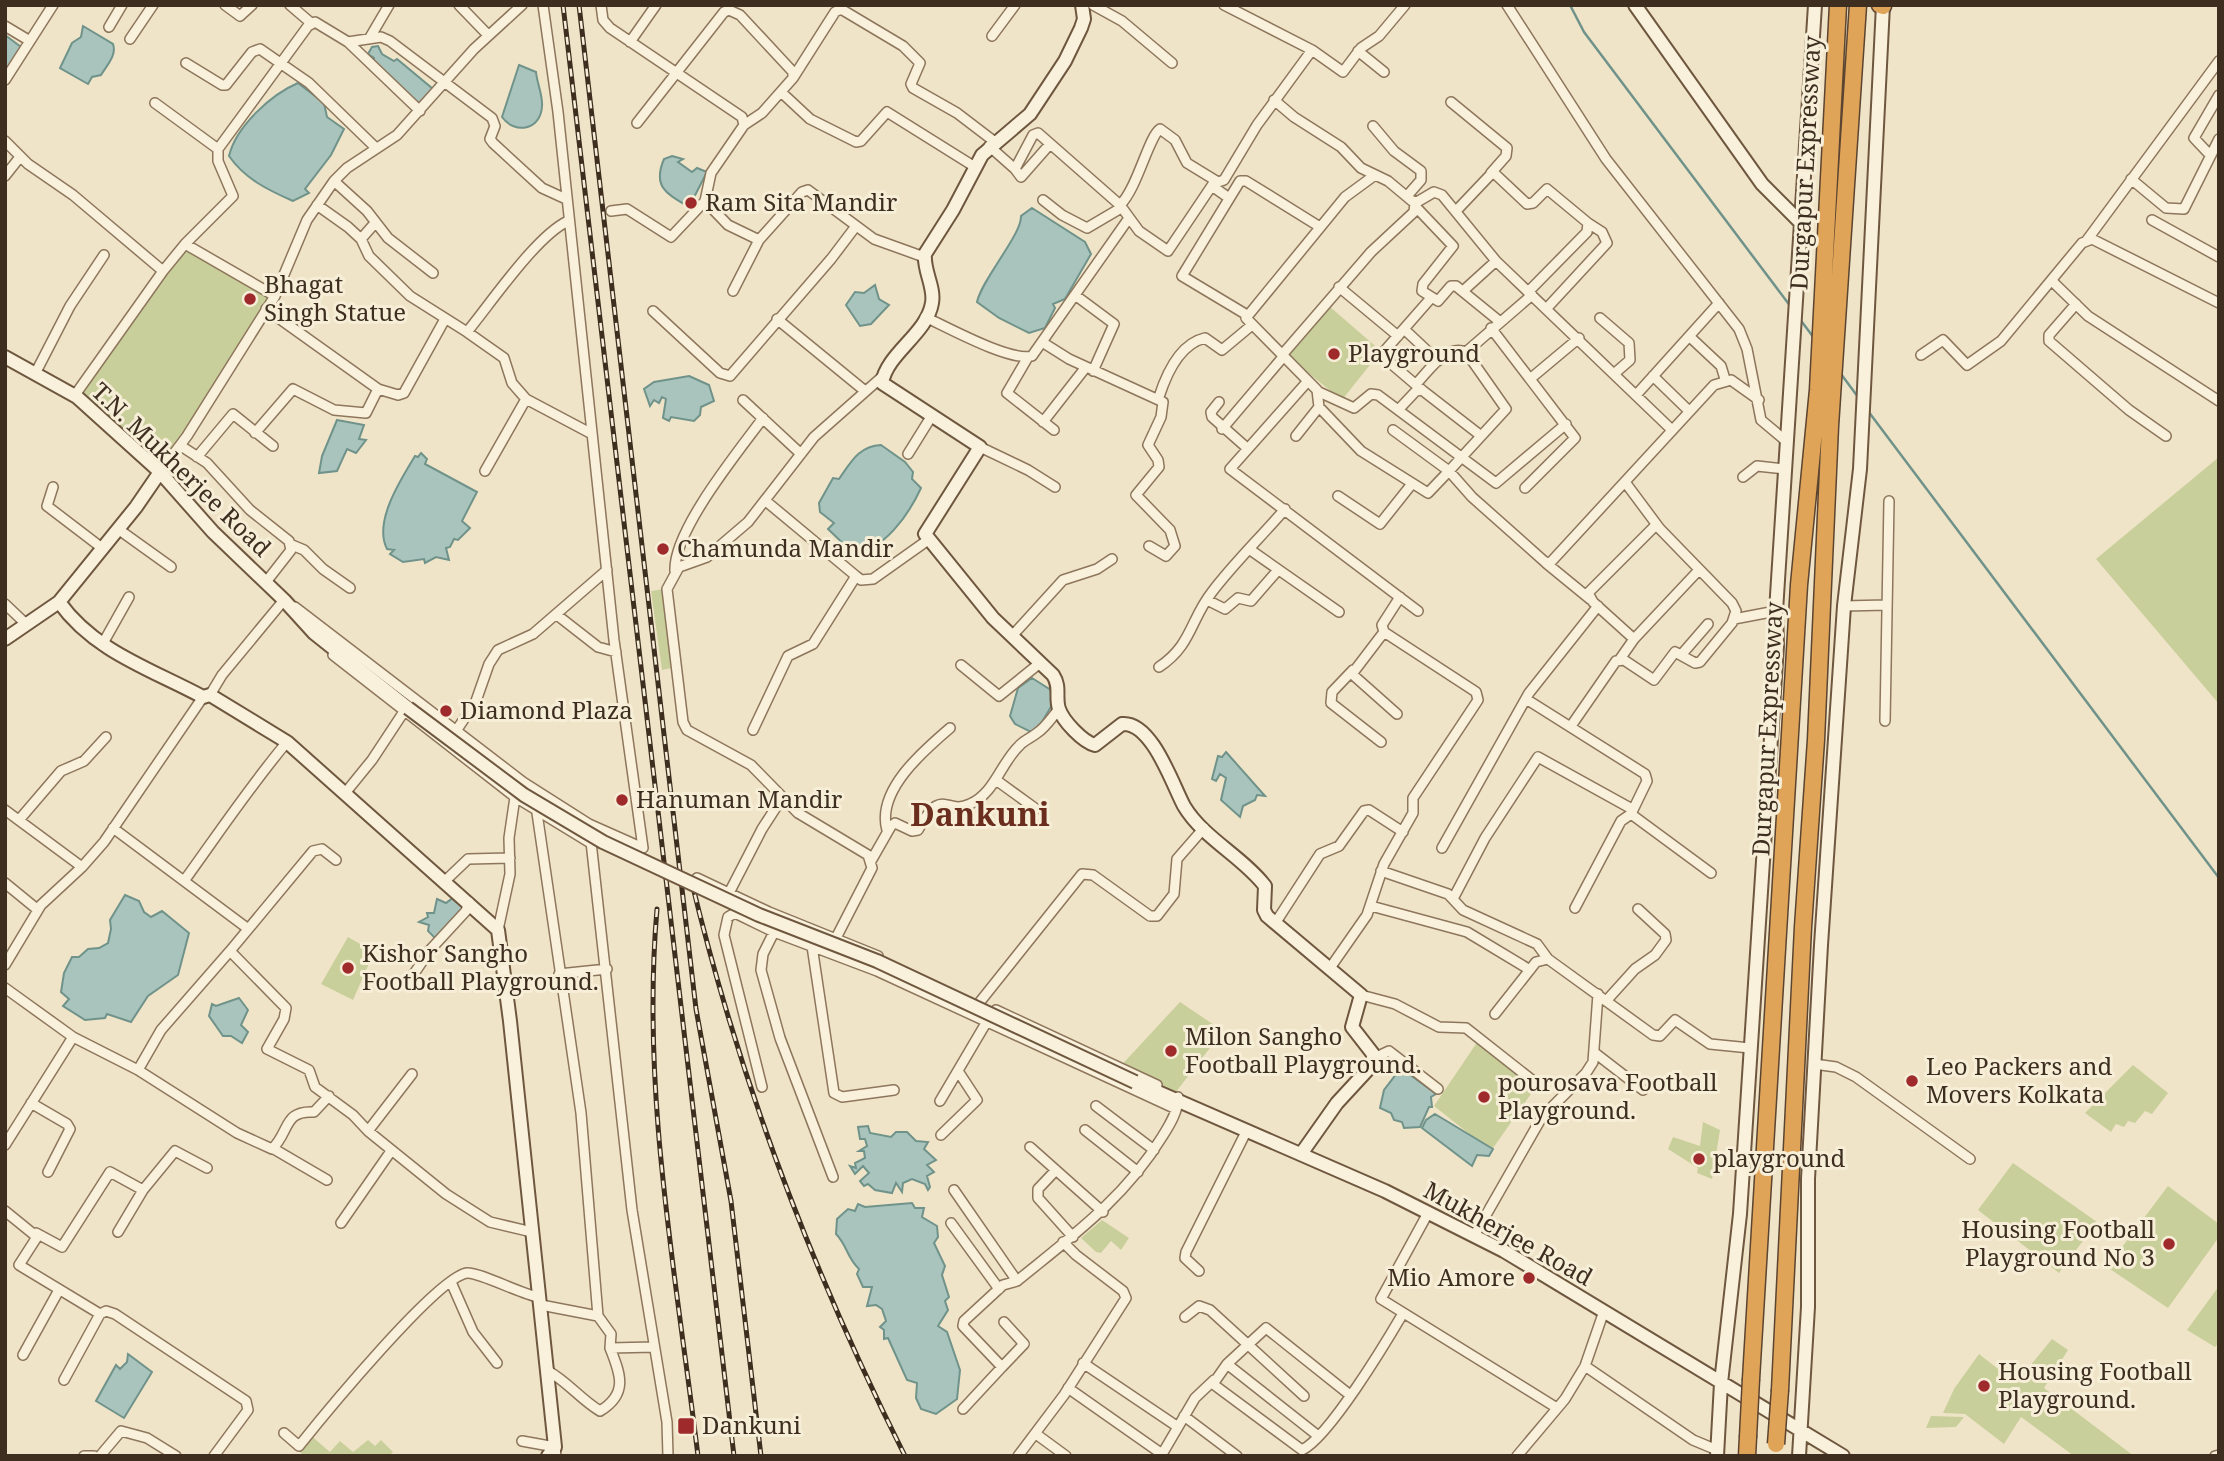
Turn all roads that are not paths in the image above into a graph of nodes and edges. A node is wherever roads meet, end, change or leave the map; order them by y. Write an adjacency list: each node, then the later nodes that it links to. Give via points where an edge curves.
1 (52, 5): 30 (street)
2 (122, 5): 25 (street)
3 (153, 5): 28 (street)
4 (225, 5): 5 (street, via 240,16)
5 (252, 5)
6 (290, 5): 23 (street)
7 (389, 5): 29 (street)
8 (459, 5): 26 (street)
9 (522, 5): 26 (street)
10 (543, 5): 70 (street)
11 (601, 5): 32 (street, via 605,23)
12 (656, 5): 32 (street)
13 (1015, 5): 27 (street)
14 (1224, 5): 33 (street)
15 (1405, 5): 34 (street, via 1379,36)
16 (1507, 5): 104 (street, via 1606,159)
17 (1635, 5): 81 (street, via 1762,184)
18 (1815, 5): 81 (street)
19 (1839, 5): 401 (highway, Durgapur Expressway, bridge)
20 (1858, 5): 387 (highway, Durgapur Expressway, bridge, via 1833,368)
21 (1882, 5): 213 (street, via 1866,361 1853,545)
22 (1088, 7): 37 (street, via 1122,21); 55 (street, via 1044,96)
23 (311, 23): 31 (street); 38 (street)
24 (5, 26): 30 (street)
25 (109, 27)
26 (488, 35): 43 (street)
27 (992, 36)
28 (131, 38)
29 (369, 39): 31 (street); 43 (street, via 390,41)
30 (30, 41): 42 (street)
31 (348, 41): 49 (street)
32 (629, 42): 40 (street)
33 (1312, 50): 34 (street, via 1343,72); 46 (street)
34 (1358, 51): 39 (street)
35 (2219, 61): 66 (street)
36 (186, 63): 38 (street, via 222,85 256,49)
37 (1172, 63)
38 (281, 64): 57 (street, via 309,83); 58 (street)
39 (1384, 72)
40 (676, 74): 41 (street, via 729,9 791,68); 50 (street); 51 (street, via 742,117)
41 (793, 78): 44 (street); 55 (street, via 841,9 903,46 920,63 912,87 957,113)
42 (5, 80)
43 (445, 81): 49 (street); 70 (street, via 495,122 490,136 493,143 542,188)
44 (780, 92): 51 (street); 61 (street, via 810,119 856,142 887,113)
45 (2219, 95): 59 (street, via 2194,138)
46 (1274, 100): 64 (street); 68 (street, via 1224,180)
47 (1451, 102): 63 (street, via 1507,148 1506,156)
48 (155, 103): 58 (street)
49 (420, 111): 57 (street, via 397,135)
50 (637, 123)
51 (744, 125): 72 (street, via 711,173)
52 (1373, 126): 73 (street, via 1421,171)
53 (2219, 139): 59 (street)
54 (5, 141): 60 (street)
55 (992, 144): 61 (street); 62 (street)
56 (1050, 144): 62 (street, via 1022,176); 62 (street, via 1035,134); 75 (street)
57 (376, 148): 67 (street)
58 (218, 149): 89 (street, via 218,161 233,196)
59 (2210, 155): 66 (street, via 2184,209 2166,208)
60 (20, 157): 65 (street); 94 (street)
61 (975, 167): 91 (street)
62 (1015, 169)
63 (1490, 173): 77 (street); 83 (street, via 1529,205 1547,189)
64 (1375, 175): 73 (street); 85 (street, via 1349,193)
65 (5, 176)
66 (2131, 178): 88 (street)
67 (334, 181): 74 (street); 82 (street)
68 (1214, 183): 69 (street); 75 (street, via 1187,163 1175,140 1160,129); 78 (street, via 1168,251)
69 (1229, 198): 85 (street, via 1243,181); 110 (street, via 1182,276)
70 (566, 199): 80 (street)
71 (1043, 200): 75 (street, via 1087,228)
72 (705, 201): 76 (street, via 671,237 627,209); 87 (street, via 728,225)
73 (1412, 201): 77 (street, via 1436,192); 97 (street, via 1414,212); 103 (street, via 1453,246 1421,288)
74 (317, 205): 86 (street); 102 (street, via 300,233)
75 (1121, 207): 78 (street)
76 (611, 211)
77 (1456, 211): 93 (street)
78 (1129, 218): 101 (street)
79 (2152, 220): 92 (street)
80 (568, 221): 118 (street, via 556,226); 161 (street)
81 (1800, 222): 165 (street)
82 (376, 223): 86 (street); 95 (street)
83 (1588, 223): 100 (street, via 1587,232); 107 (street, via 1602,232 1607,243)
84 (856, 226): 87 (street, via 805,190); 91 (street, via 884,244); 114 (street)
85 (1320, 228): 110 (street)
86 (361, 239): 113 (street, via 369,256 401,287)
87 (759, 240): 98 (street)
88 (2085, 241): 96 (street); 105 (street, via 2099,240)
89 (185, 244): 94 (street); 102 (street)
90 (104, 255): 130 (street, via 69,306)
91 (924, 257): 111 (street, via 932,299)
92 (2219, 257)
93 (1496, 261): 99 (street); 100 (street)
94 (163, 271): 142 (street)
95 (433, 273)
96 (2053, 282): 106 (street); 124 (street, via 2001,341 1967,365 1943,340)
97 (1339, 287): 119 (street); 126 (street)
98 (733, 291)
99 (1463, 291): 103 (street, via 1451,286 1438,301); 115 (street)
100 (1530, 293): 107 (street); 115 (street)
101 (1075, 295): 122 (street); 129 (street, via 1114,324)
102 (275, 296): 108 (street)
103 (1431, 298): 119 (street)
104 (1719, 303): 120 (street); 146 (street, via 1742,335)
105 (2219, 303)
106 (2076, 304): 147 (street); 164 (street, via 2049,341)
107 (1547, 308): 121 (street)
108 (266, 309): 138 (street); 166 (street)
109 (653, 311): 114 (street, via 725,377)
110 (1247, 315): 116 (street)
111 (925, 317): 127 (street); 132 (street)
112 (1600, 318): 131 (street, via 1629,343 1630,360)
113 (445, 319): 118 (street); 138 (street, via 404,393)
114 (777, 319): 139 (street)
115 (1499, 321): 117 (street)
116 (1252, 325): 126 (street); 143 (street, via 1222,350 1205,338 1198,340 1171,365)
117 (1491, 328): 123 (street); 134 (street)
118 (467, 332): 144 (street, via 504,358 512,383)
119 (1401, 332): 128 (street); 137 (street, via 1382,358)
120 (1690, 337): 133 (street); 135 (street, via 1721,366)
121 (1579, 338): 131 (street); 134 (street)
122 (1042, 342): 127 (street); 129 (street)
123 (1466, 352): 128 (street, via 1451,350); 162 (street, via 1506,406)
124 (1922, 355)
125 (5, 356): 130 (street, T.N. Mukherjee Road)
126 (1283, 356): 136 (street); 156 (street)
127 (1028, 357): 154 (street, via 1007,393)
128 (1438, 361): 137 (street)
129 (1089, 369): 143 (street); 154 (street)
130 (36, 372): 142 (street, T.N. Mukherjee Road)
131 (1615, 373): 141 (street)
132 (883, 376): 139 (street); 153 (street, via 886,388)
133 (1653, 376): 141 (street); 151 (street)
134 (1530, 379): 155 (street)
135 (1726, 379): 146 (street); 151 (street)
136 (1308, 381): 140 (street); 169 (street)
137 (1419, 387): 150 (street); 162 (street)
138 (378, 389): 160 (street, via 366,414 334,410 293,389)
139 (865, 391): 170 (street)
140 (1319, 393): 149 (street); 150 (street, via 1354,408 1375,393)
141 (1637, 394): 159 (street)
142 (75, 395): 177 (street, T.N. Mukherjee Road)
143 (1158, 397): 192 (street, via 1162,411 1148,445 1159,464 1136,495 1170,530 1175,546 1166,556)
144 (526, 399): 161 (street); 175 (street)
145 (743, 400): 152 (street)
146 (1759, 400): 165 (street, via 1762,422)
147 (2219, 401)
148 (1219, 402): 156 (street, via 1210,414)
149 (1319, 407): 163 (street); 180 (street, via 1361,451)
150 (1399, 410): 172 (street)
151 (1689, 411): 159 (street)
152 (763, 418): 170 (street); 200 (street, via 678,545)
153 (931, 418): 168 (street); 171 (street)
154 (1043, 422): 157 (street)
155 (1566, 424): 172 (street, via 1498,483); 183 (street, via 1574,435 1573,443)
156 (1222, 429): 169 (street)
157 (1054, 430)
158 (1393, 430): 176 (street)
159 (1672, 430): 179 (street)
160 (255, 433): 167 (street); 173 (street, via 233,414)
161 (592, 434): 198 (street)
162 (1480, 435): 172 (street)
163 (1296, 436)
164 (2166, 436)
165 (1786, 441): 174 (street)
166 (181, 446): 173 (street); 177 (street)
167 (273, 446)
168 (980, 447): 182 (street); 190 (street, via 926,530)
169 (1247, 448): 187 (street, via 1230,469)
170 (801, 454): 186 (street)
171 (908, 454)
172 (1461, 456): 176 (street)
173 (197, 457): 191 (street)
174 (1784, 469): 178 (street, via 1757,466); 216 (street)
175 (485, 471)
176 (1449, 471): 180 (street, via 1428,493); 196 (street)
177 (160, 472): 189 (street); 203 (street, T.N. Mukherjee Road)
178 (1743, 477)
179 (1625, 482): 188 (street); 196 (street)
180 (1411, 485): 184 (street, via 1380,524)
181 (53, 487): 193 (street, via 47,506)
182 (1055, 487)
183 (1525, 488)
184 (1338, 496)
185 (1889, 501): 214 (street)
186 (767, 502): 200 (street, via 715,552); 202 (street)
187 (1285, 509): 194 (street); 206 (street)
188 (1656, 525): 201 (street); 207 (street, via 1592,588)
189 (118, 529): 193 (street); 197 (street)
190 (928, 540): 202 (street, via 873,579); 223 (street)
191 (292, 545): 203 (street); 204 (street)
192 (1149, 547)
193 (102, 548): 210 (street)
194 (1249, 549): 199 (street); 208 (street)
195 (1112, 559): 223 (street, via 1063,580)
196 (1546, 563): 207 (street)
197 (172, 567)
198 (607, 570): 218 (street); 227 (street)
199 (1278, 570): 208 (street, via 1251,601 1238,598 1225,609); 217 (street)
200 (675, 571): 250 (street, via 667,589 683,722 695,735 751,765)
201 (1698, 571): 219 (street, via 1734,605); 225 (street)
202 (856, 576): 242 (street, via 813,644 788,656)
203 (266, 582): 209 (street, T.N. Mukherjee Road)
204 (350, 588)
205 (129, 597): 226 (street)
206 (1400, 597): 215 (street); 222 (street, via 1382,625)
207 (1590, 599): 212 (street)
208 (1207, 600): 232 (street, via 1188,641)
209 (286, 601): 234 (street); 237 (street, via 289,613 319,644); 243 (street); 311 (street, T.N. Mukherjee Road, bridge, via 314,633 513,788 565,822 759,915 877,961)
210 (59, 602): 220 (street); 226 (street)
211 (5, 604): 220 (street)
212 (1598, 606): 225 (street); 235 (street)
213 (1844, 606): 214 (street); 306 (street)
214 (1886, 606): 239 (street)
215 (1418, 611)
216 (1776, 611): 219 (street); 303 (street)
217 (1339, 612)
218 (557, 615): 227 (street, via 598,647); 243 (street, via 533,634 498,650 476,701)
219 (1734, 619): 228 (street, via 1700,662)
220 (25, 623): 224 (street)
221 (1709, 624): 228 (street)
222 (1384, 632): 233 (street); 260 (street, via 1478,695 1413,798 1413,813)
223 (1012, 636): 230 (street)
224 (5, 639)
225 (1634, 639): 229 (street)
226 (102, 645): 234 (street)
227 (616, 652): 256 (street, via 643,848)
228 (1682, 654): 229 (street, via 1673,654 1654,680)
229 (1619, 659): 240 (street)
230 (1040, 663): 231 (street, via 999,696); 236 (street, via 1057,681)
231 (961, 665)
232 (1159, 667)
233 (1353, 670): 238 (street, via 1353,678); 246 (street, via 1332,692 1331,703)
234 (207, 696): 245 (street); 257 (street)
235 (1526, 699): 240 (street); 262 (street)
236 (1059, 709): 247 (street, via 1018,746); 258 (street, via 1091,744 1100,743 1122,724 1134,726 1160,755 1187,810)
237 (403, 713): 248 (street); 249 (street)
238 (1397, 714)
239 (1885, 721)
240 (1571, 726): 253 (street, via 1646,774 1647,781)
241 (950, 728): 259 (street, via 899,782 884,812)
242 (753, 730)
243 (456, 731): 256 (street)
244 (106, 737): 255 (street, via 84,761 61,771)
245 (287, 742): 248 (street); 270 (street)
246 (1381, 742)
247 (996, 780): 251 (street); 259 (street, via 968,805 940,803 932,808 918,830 895,823)
248 (346, 792): 271 (street)
249 (515, 797): 254 (street); 263 (street)
250 (782, 798): 265 (street); 273 (street)
251 (1036, 809)
252 (5, 810): 255 (street)
253 (1631, 811): 268 (street); 274 (street, via 1538,757 1485,838); 277 (street, via 1620,821)
254 (537, 813): 261 (street); 293 (street)
255 (19, 820): 266 (street)
256 (589, 824): 261 (street)
257 (113, 828): 266 (street); 270 (street)
258 (1204, 828): 281 (street, via 1262,882 1264,910); 299 (street, via 1177,859 1174,894 1157,916 1150,916 1093,874 1082,874)
259 (887, 830): 265 (street)
260 (1403, 832): 267 (street); 281 (street, via 1364,811 1339,846 1320,854)
261 (592, 844): 291 (street)
262 (1442, 848)
263 (510, 858): 271 (street, via 468,859); 283 (street)
264 (336, 860): 282 (street, via 322,849 313,851)
265 (871, 861): 285 (street, via 872,868)
266 (82, 867): 279 (street)
267 (1381, 871): 274 (street); 276 (street)
268 (1710, 873)
269 (696, 878): 273 (street)
270 (184, 881): 282 (street)
271 (445, 881): 275 (street)
272 (5, 883): 279 (street)
273 (729, 893): 280 (street)
274 (1454, 897): 288 (street, via 1463,910 1537,944)
275 (469, 902): 283 (street); 294 (street)
276 (1371, 906): 290 (street); 292 (street, via 1467,932)
277 (1575, 908)
278 (1638, 909): 298 (street, via 1666,940)
279 (38, 910): 289 (street)
280 (781, 917): 284 (street); 285 (street)
281 (1276, 922): 290 (street)
282 (247, 928): 287 (street)
283 (498, 930): 346 (street)
284 (774, 932): 286 (street); 312 (street, via 735,914 728,917 724,929); 336 (street, via 761,970 780,1038)
285 (836, 938): 299 (street)
286 (812, 946): 301 (street); 314 (street, via 834,1093 842,1097)
287 (230, 951): 307 (street, via 168,1020); 316 (street, via 286,1008 267,1049 309,1070 316,1087)
288 (1548, 959): 292 (street, via 1538,960); 296 (street)
289 (5, 965)
290 (1330, 968): 297 (street)
291 (607, 969): 293 (street); 363 (street, via 632,1210)
292 (1530, 970): 300 (street)
293 (559, 974): 359 (street, via 581,1113)
294 (407, 984)
295 (5, 988): 302 (street)
296 (1598, 994): 298 (street); 304 (street)
297 (1360, 995): 305 (street, via 1352,1027); 310 (street, via 1395,1004 1439,1027 1466,1027)
298 (1607, 1000): 303 (street, via 1653,1035 1660,1036 1675,1020 1710,1044)
299 (979, 1003): 319 (street, via 1173,1092)
300 (1495, 1014)
301 (986, 1023): 308 (street); 319 (street)
302 (73, 1037): 307 (street); 318 (street)
303 (1750, 1048): 374 (street, via 1740,1214)
304 (1595, 1053): 315 (street); 348 (street, via 1586,1073 1542,1116)
305 (1374, 1058): 313 (street, via 1389,1051); 330 (street)
306 (1814, 1064): 331 (street, via 1836,1067 1856,1077); 382 (street)
307 (138, 1070): 327 (street, via 237,1133)
308 (958, 1071): 317 (street); 324 (street, via 977,1100)
309 (412, 1074): 323 (street)
310 (1532, 1080)
311 (1135, 1082): 319 (street, Mukherjee Road)
312 (762, 1087)
313 (1438, 1089)
314 (894, 1090)
315 (1643, 1090)
316 (329, 1096): 323 (street); 327 (street, via 317,1111 294,1115)
317 (940, 1101)
318 (31, 1103): 325 (street); 334 (street, via 71,1129)
319 (1178, 1105): 322 (street, Mukherjee Road); 329 (street)
320 (1096, 1106): 329 (street)
321 (1085, 1130): 335 (street)
322 (1247, 1130): 330 (street, Mukherjee Road); 350 (street, via 1186,1252 1185,1258)
323 (368, 1131): 328 (street)
324 (941, 1135)
325 (5, 1145)
326 (1030, 1147): 333 (street)
327 (274, 1149): 337 (street)
328 (391, 1150): 343 (street); 346 (street, via 477,1215)
329 (1154, 1150): 335 (street)
330 (1301, 1154): 342 (street, Mukherjee Road)
331 (1970, 1159)
332 (207, 1168): 338 (street, via 175,1151)
333 (1056, 1170): 341 (street); 349 (street, via 1038,1189 1038,1198)
334 (48, 1172)
335 (1138, 1172): 341 (street)
336 (833, 1177)
337 (327, 1180)
338 (143, 1190): 345 (street); 347 (street, via 110,1172 62,1247)
339 (954, 1190): 351 (street)
340 (5, 1212): 347 (street)
341 (1102, 1212): 349 (street)
342 (1428, 1213): 348 (street, Mukherjee Road); 358 (street, via 1381,1299)
343 (341, 1223)
344 (951, 1223): 353 (street)
345 (118, 1232)
346 (532, 1232): 355 (street)
347 (36, 1233): 354 (street, via 19,1265)
348 (1474, 1236): 356 (street, Mukherjee Road)
349 (1068, 1239): 351 (street); 367 (street, via 1076,1255 1126,1294)
350 (1199, 1271)
351 (1017, 1281): 353 (street)
352 (452, 1282): 355 (street, via 466,1273 475,1274); 366 (street, via 473,1332); 383 (street, via 403,1324 299,1446)
353 (999, 1289): 370 (street, via 962,1323)
354 (59, 1290): 357 (street); 365 (street)
355 (539, 1301): 359 (street); 371 (street)
356 (1604, 1311): 369 (street); 374 (street, Mukherjee Road)
357 (100, 1314): 372 (street); 395 (street, via 115,1314 246,1401 248,1410)
358 (1402, 1315): 376 (street); 378 (street)
359 (598, 1316): 364 (street, via 611,1334)
360 (1185, 1317): 362 (street, via 1204,1307)
361 (1004, 1322): 370 (street, via 1024,1344)
362 (1248, 1344): 368 (street); 376 (street, via 1266,1328); 377 (street)
363 (654, 1347): 364 (street); 396 (street)
364 (610, 1348): 371 (street, via 622,1386 611,1404 600,1411 582,1399 569,1382)
365 (23, 1355)
366 (497, 1363)
367 (1083, 1363): 375 (street); 381 (street)
368 (1227, 1364): 373 (street); 385 (street)
369 (1585, 1366): 378 (street); 389 (street)
370 (1002, 1367): 379 (street)
371 (548, 1371): 388 (street)
372 (64, 1380)
373 (1214, 1380): 380 (street); 385 (street, via 1216,1387 1295,1447 1306,1448)
374 (1721, 1383): 382 (street, Mukherjee Road); 389 (street)
375 (1068, 1388): 384 (street); 390 (street)
376 (1350, 1395): 385 (street)
377 (1304, 1396)
378 (1557, 1408): 400 (street)
379 (963, 1409)
380 (1184, 1416): 381 (street); 399 (street)
381 (1178, 1427): 390 (street)
382 (1801, 1432): 402 (street); 403 (street, Mukherjee Road)
383 (284, 1433)
384 (1036, 1434): 397 (street); 398 (street)
385 (1317, 1435)
386 (522, 1441): 388 (street)
387 (1776, 1450)
388 (553, 1453)
389 (1717, 1453)
390 (1162, 1455)
391 (84, 1456): 392 (street)
392 (94, 1456)
393 (100, 1456): 394 (street, via 121,1432 147,1438)
394 (176, 1456)
395 (214, 1456)
396 (668, 1456)
397 (1018, 1456)
398 (1066, 1456)
399 (1237, 1456)
400 (1517, 1456)
401 (1747, 1456)
402 (1799, 1456)
403 (1843, 1456)

